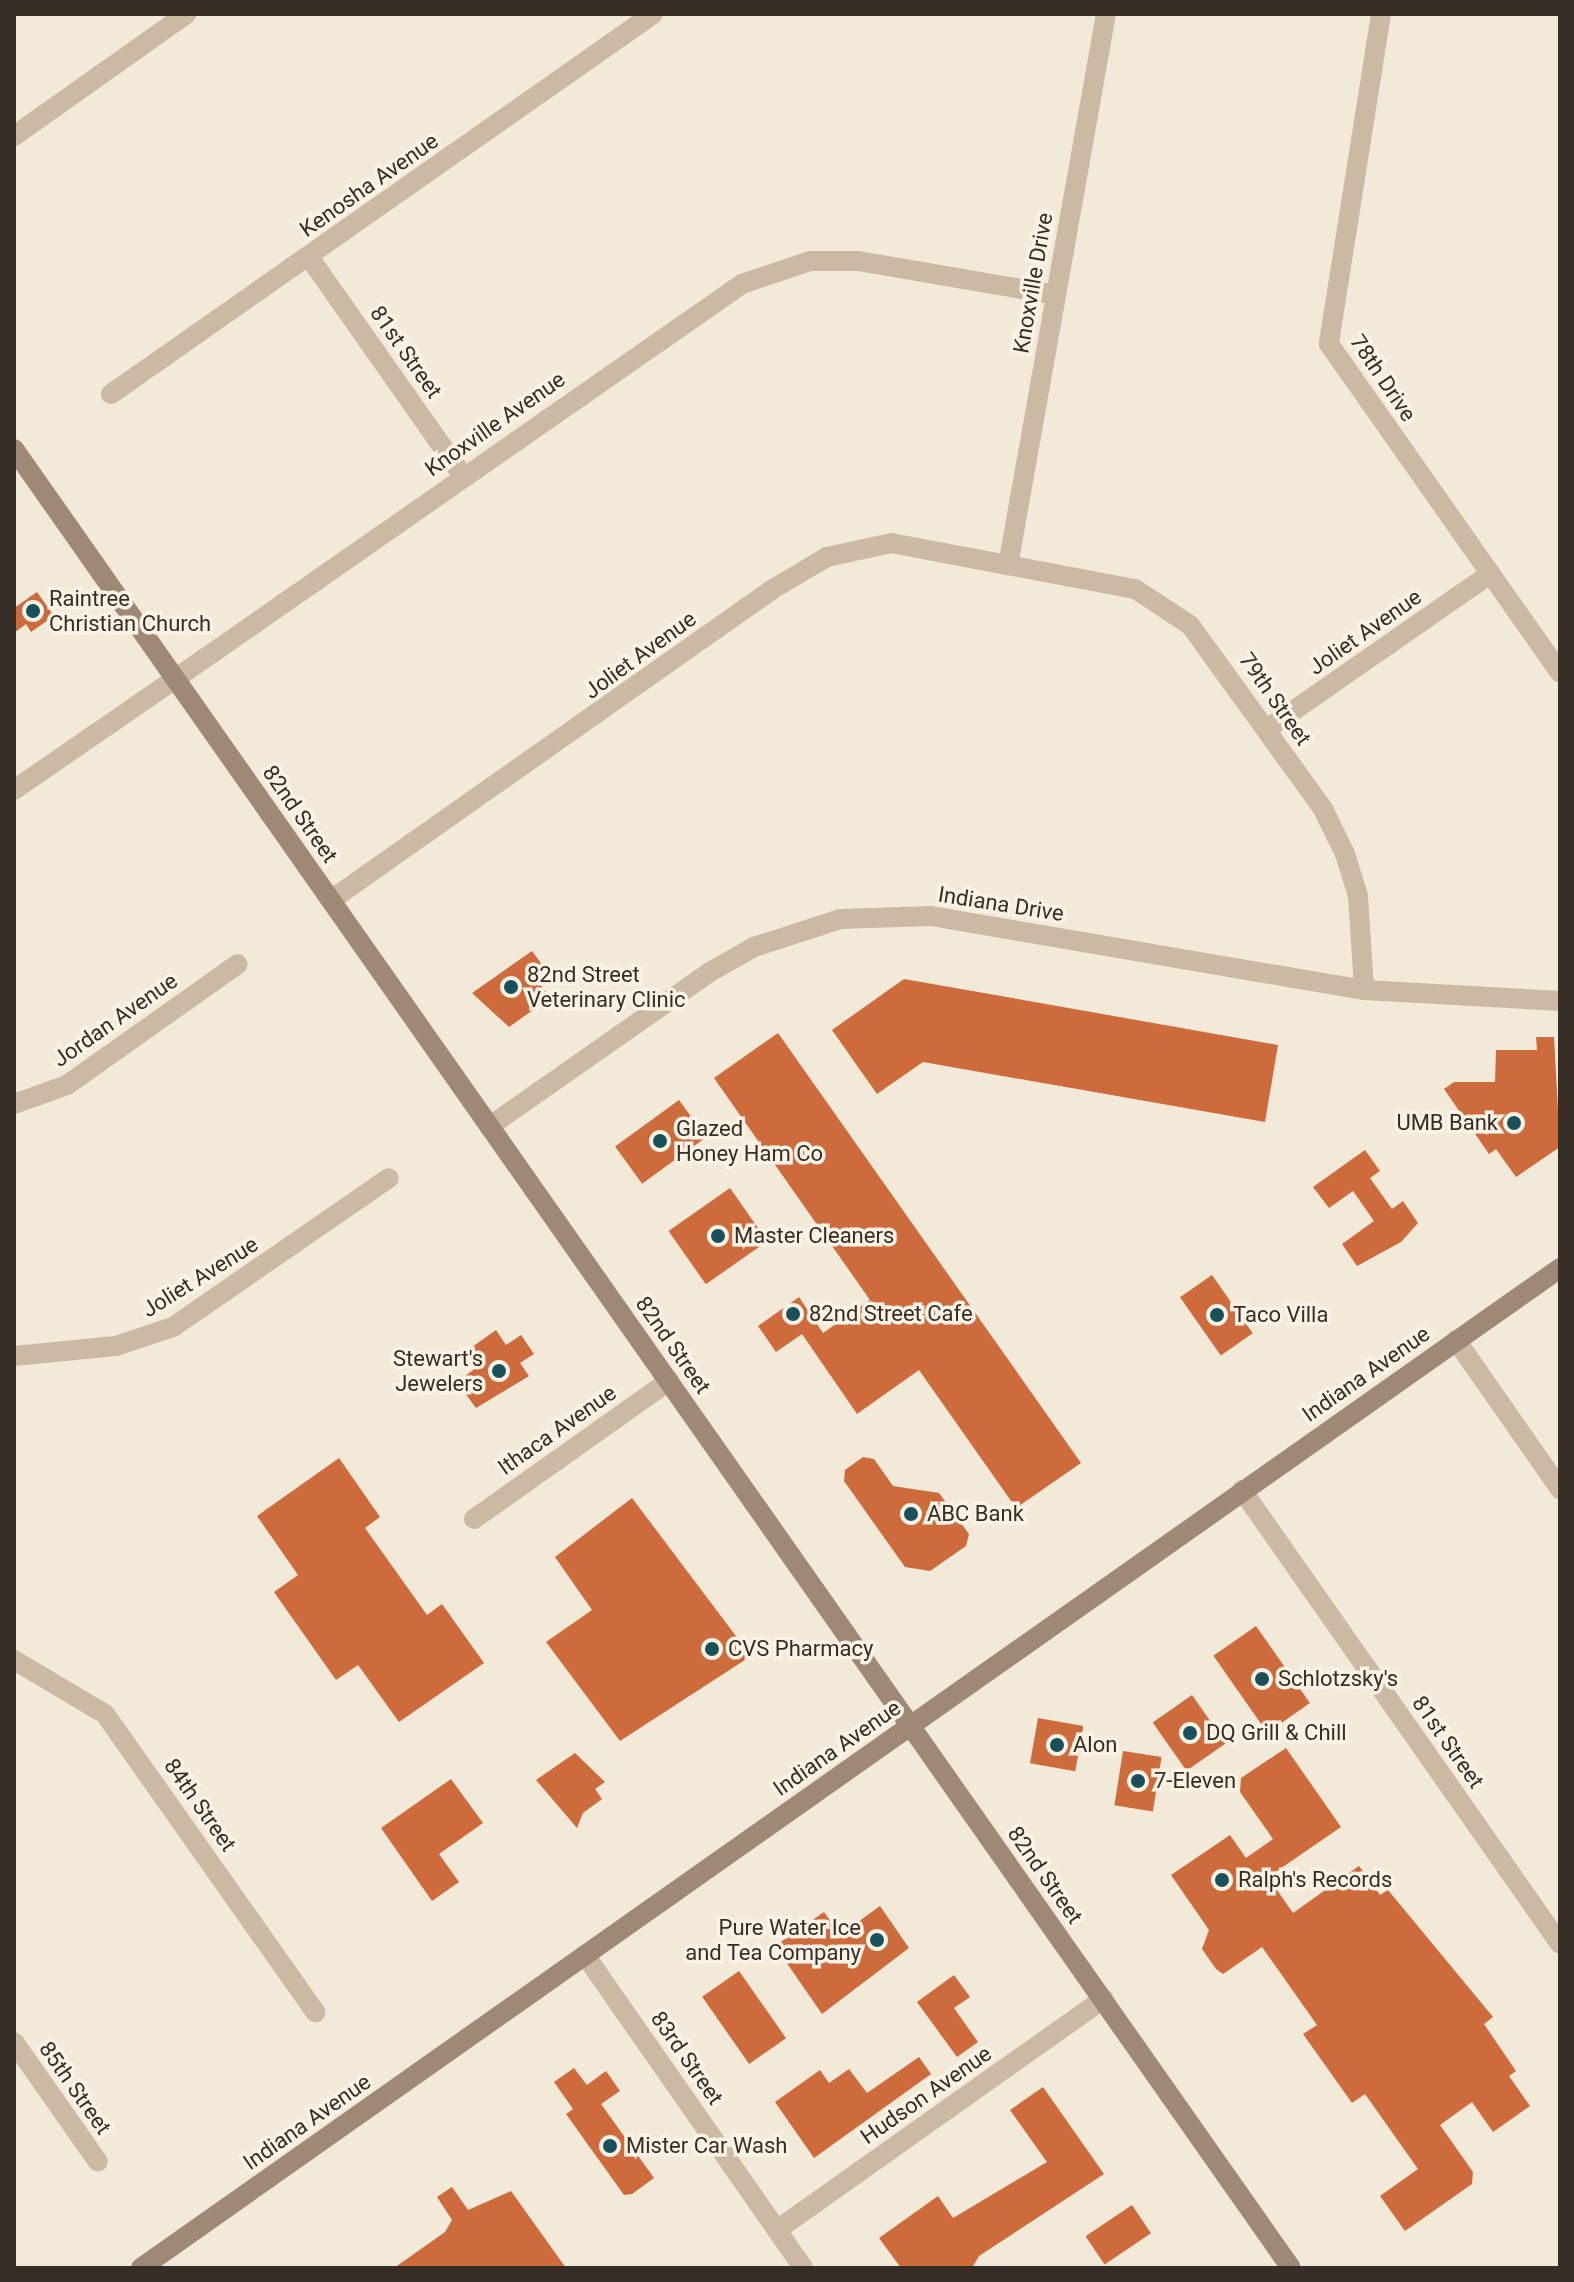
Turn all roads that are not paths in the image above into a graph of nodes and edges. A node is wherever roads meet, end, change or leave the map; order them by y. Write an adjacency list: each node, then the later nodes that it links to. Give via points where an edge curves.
1 (186, 14): 5 (street)
2 (653, 14): 6 (street, Kenosha Avenue)
3 (1106, 14): 7 (street, Knoxville Drive)
4 (1381, 14): 12 (street, 78th Drive, via 1329,344)
5 (14, 136)
6 (309, 257): 8 (street, Kenosha Avenue); 10 (street, 81st Street)
7 (1056, 295): 10 (street, Knoxville Avenue, via 858,261 810,261 773,271 713,301); 11 (street, Knoxville Drive)
8 (111, 394)
9 (14, 449): 14 (main road, 82nd Street)
10 (463, 476): 14 (street, Knoxville Avenue)
11 (1009, 560): 15 (street, 79th Street, via 1135,589 1168,607 1205,641); 17 (street, Joliet Avenue, via 891,543 803,570)
12 (1490, 574): 13 (street, 78th Drive); 15 (street, Joliet Avenue)
13 (1560, 673)
14 (175, 679): 16 (street, Knoxville Avenue); 17 (main road, 82nd Street)
15 (1267, 729): 19 (street, 79th Street, via 1345,854 1362,920)
16 (14, 790)
17 (331, 900): 22 (main road, 82nd Street)
18 (238, 964): 21 (street, Jordan Avenue, via 67,1085)
19 (1364, 990): 20 (street, Indiana Drive); 22 (street, Indiana Drive, via 931,916 840,919 765,942 710,972)
20 (1560, 1001)
21 (14, 1104)
22 (490, 1126): 27 (main road, 82nd Street)
23 (389, 1178): 26 (street, Joliet Avenue, via 173,1327 116,1346)
24 (1560, 1268): 25 (main road, Indiana Avenue)
25 (1456, 1340): 28 (street); 29 (main road, Indiana Avenue)
26 (14, 1356)
27 (669, 1381): 30 (street, Ithaca Avenue); 32 (main road, 82nd Street)
28 (1560, 1489)
29 (1242, 1490): 32 (main road, Indiana Avenue); 33 (street, 81st Street)
30 (474, 1519)
31 (14, 1660): 36 (street, 84th Street, via 105,1714)
32 (911, 1725): 34 (main road, Indiana Avenue); 35 (main road, 82nd Street)
33 (1560, 1944)
34 (585, 1955): 39 (street, 83rd Street); 40 (main road, Indiana Avenue)
35 (1103, 1999): 39 (street, Hudson Avenue); 42 (main road, 82nd Street)
36 (315, 2012)
37 (14, 2042): 38 (street, 85th Street)
38 (98, 2162)
39 (777, 2230): 41 (street, 83rd Street)
40 (141, 2268)
41 (803, 2268)
42 (1291, 2268)

